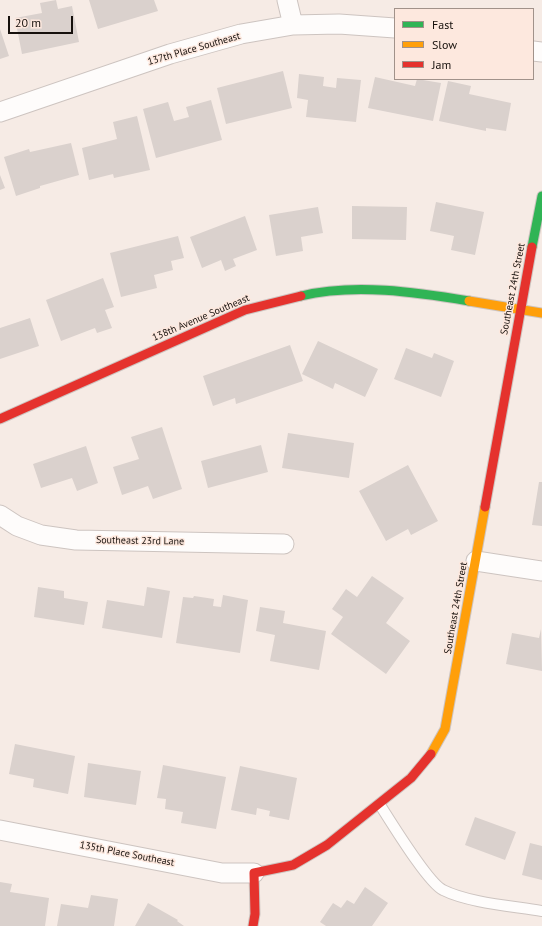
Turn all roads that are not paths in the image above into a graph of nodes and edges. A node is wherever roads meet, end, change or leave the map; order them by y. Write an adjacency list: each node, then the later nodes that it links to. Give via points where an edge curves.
1 (287, 0): 2 (street)
2 (293, 26): 3 (street, 137th Place Southeast, via 339,24); 4 (street, 137th Place Southeast, via 241,34 170,54)
3 (394, 28)
4 (0, 112)
5 (542, 196): 6 (street, Southeast 24th Street)
6 (520, 310): 7 (street, 138th Avenue Southeast); 8 (street, 138th Avenue Southeast, via 413,292 350,290 313,293 245,310); 11 (street, Southeast 24th Street)
7 (542, 313)
8 (0, 419)
9 (0, 515): 10 (street, Southeast 23rd Lane, via 17,526 41,535 76,540)
10 (284, 544)
11 (476, 561): 12 (street); 13 (street, Southeast 24th Street, via 445,729 433,752 411,778)
12 (542, 571)
13 (380, 804): 15 (street, Southeast 24th Street, via 327,845 293,865); 16 (lane, via 428,877 442,890 464,897)
14 (0, 830): 15 (street, 135th Place Southeast, via 222,873)
15 (254, 873): 17 (street)
16 (542, 911)
17 (253, 926)

